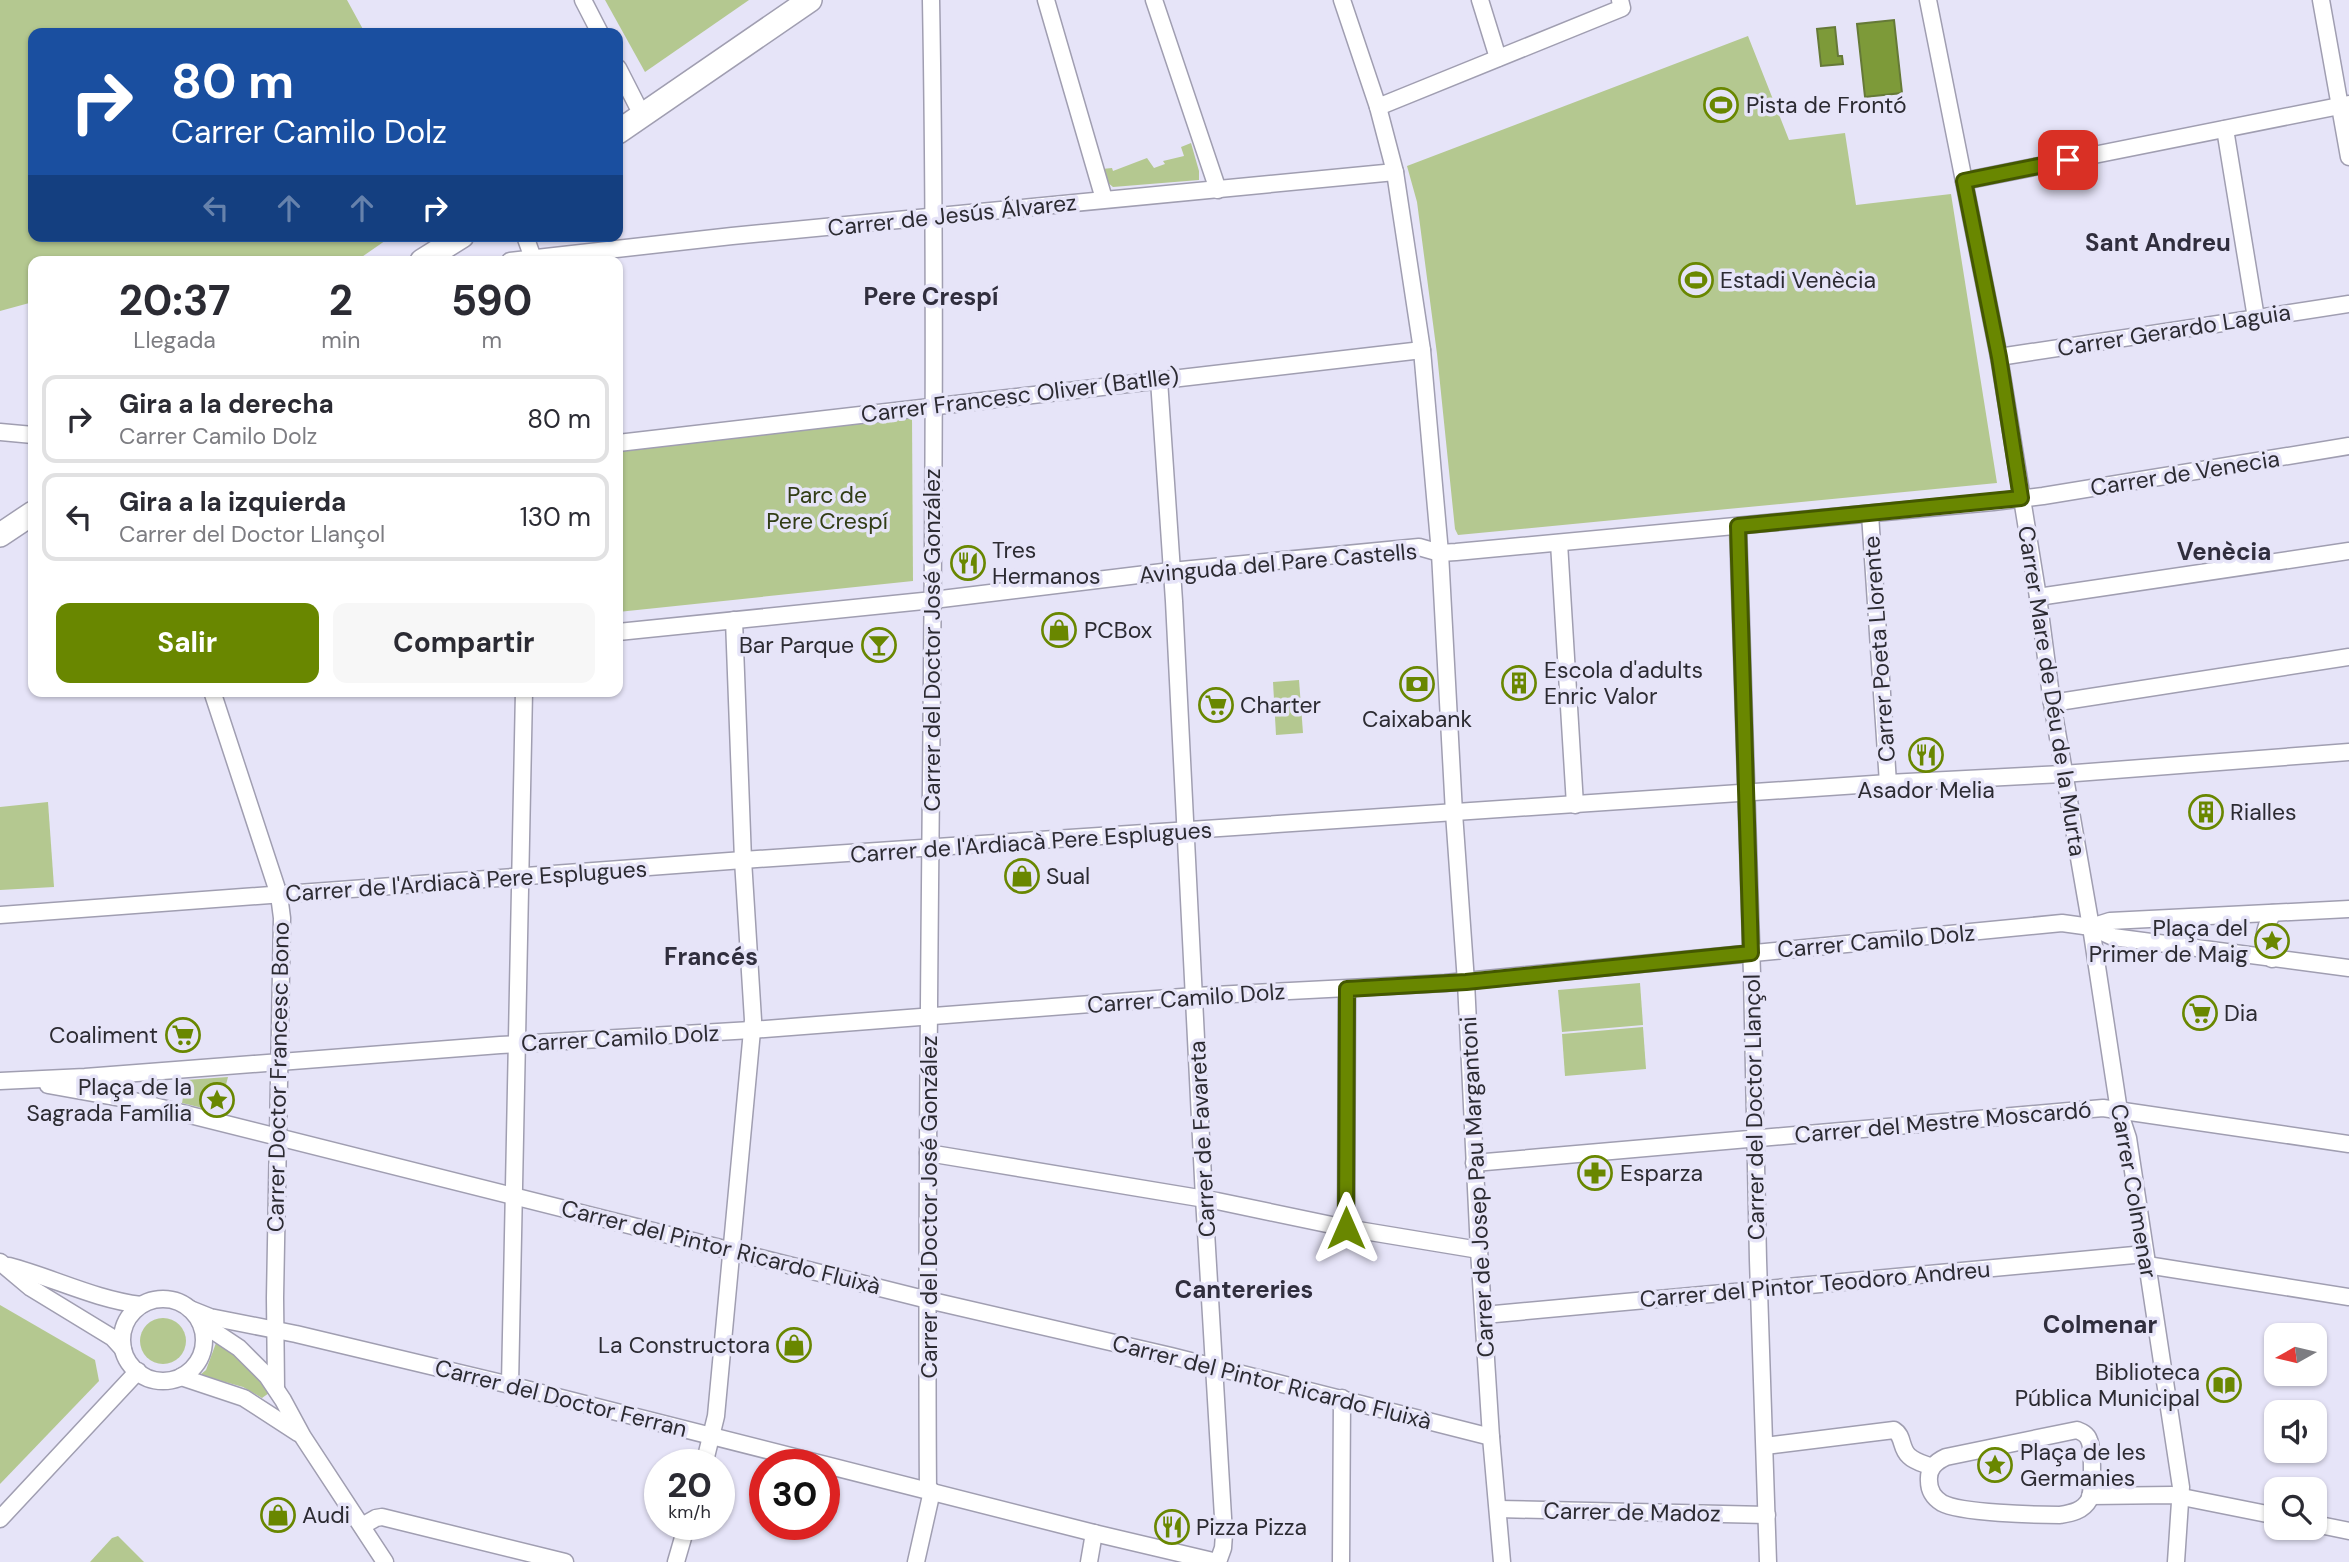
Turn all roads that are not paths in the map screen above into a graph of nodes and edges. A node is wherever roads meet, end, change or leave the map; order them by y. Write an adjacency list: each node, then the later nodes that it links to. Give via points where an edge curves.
1 (583, 0): 11 (street)
2 (810, 0): 16 (street)
3 (931, 0): 24 (street, Carrer del Doctor José González)
4 (1045, 0): 23 (street)
5 (1154, 0): 22 (street)
6 (1342, 0): 15 (street, Carrer de Josep Pau Margantoni)
7 (1479, 0): 12 (street)
8 (1620, 0): 12 (street, via 1622,8)
9 (1928, 0): 21 (street, Carrer Mare de Déu de la Murta)
10 (2321, 0): 14 (street)
11 (597, 28)
12 (1498, 58): 15 (street)
13 (623, 78): 16 (street)
14 (2344, 105): 18 (street); 19 (street)
15 (1378, 107): 20 (street, Carrer de Josep Pau Margantoni)
16 (642, 115): 17 (street)
17 (623, 128)
18 (2225, 129): 21 (street); 29 (street)
19 (2349, 157)
20 (1395, 172): 22 (street, Carrer de Jesús Álvarez); 30 (street, Carrer de Josep Pau Margantoni)
21 (1964, 181): 31 (street, Carrer Mare de Déu de la Murta)
22 (1218, 190): 23 (street, Carrer de Jesús Álvarez)
23 (1104, 199): 24 (street, Carrer de Jesús Álvarez)
24 (934, 218): 27 (street, Carrer de Jesús Álvarez); 33 (street, Carrer del Doctor José González)
25 (452, 242): 26 (street)
26 (430, 256)
27 (560, 256)
28 (2349, 304): 29 (street, Carrer Gerardo Laguia)
29 (2256, 318): 31 (street, Carrer Gerardo Laguia)
30 (1422, 350): 32 (street, Carrer Francesc Oliver (Batlle)); 45 (street, Carrer de Josep Pau Margantoni)
31 (1999, 357): 38 (street, Carrer Mare de Déu de la Murta)
32 (1159, 380): 33 (street, Carrer Francesc Oliver (Batlle)); 46 (street, Carrer de Favareta)
33 (934, 405): 36 (street, Carrer Francesc Oliver (Batlle)); 48 (street, Carrer del Doctor José González)
34 (0, 432): 35 (street)
35 (28, 435)
36 (623, 442)
37 (2349, 446): 38 (street, Carrer de Venecia)
38 (2021, 498): 39 (street, Avinguda del Pare Castells); 47 (street, Carrer Mare de Déu de la Murta)
39 (1870, 514): 41 (street, Avinguda del Pare Castells); 57 (street, Carrer Poeta Llorente)
40 (28, 516): 42 (street)
41 (1738, 526): 43 (street, Avinguda del Pare Castells); 58 (street, Carrer del Doctor Llançol)
42 (0, 535)
43 (1559, 543): 45 (street, Avinguda del Pare Castells); 59 (street)
44 (2349, 551): 47 (street)
45 (1440, 553): 46 (street, Avinguda del Pare Castells, via 1419,547); 60 (street, Carrer de Josep Pau Margantoni)
46 (1171, 570): 48 (street, Avinguda del Pare Castells); 61 (street, Carrer de Favareta)
47 (2038, 597): 54 (street, Carrer Mare de Déu de la Murta)
48 (933, 600): 49 (street, Avinguda del Pare Castells); 62 (street, Carrer del Doctor José González)
49 (734, 620): 50 (street, Avinguda del Pare Castells); 63 (street)
50 (623, 631)
51 (2349, 657): 54 (street)
52 (214, 697): 65 (street, Carrer Doctor Francesc Bono)
53 (524, 697): 64 (street)
54 (2052, 703): 56 (street, Carrer Mare de Déu de la Murta)
55 (2349, 752): 56 (street, Carrer de l'Ardiacà Pere Esplugues)
56 (2063, 774): 57 (street, Carrer de l'Ardiacà Pere Esplugues); 69 (street, Carrer Mare de Déu de la Murta)
57 (1888, 783): 58 (street, Carrer de l'Ardiacà Pere Esplugues)
58 (1747, 794): 59 (street, Carrer de l'Ardiacà Pere Esplugues); 70 (street, Carrer del Doctor Llançol)
59 (1575, 805): 60 (street, Carrer de l'Ardiacà Pere Esplugues)
60 (1454, 813): 61 (street, Carrer de l'Ardiacà Pere Esplugues); 73 (street, Carrer de Josep Pau Margantoni)
61 (1187, 832): 62 (street, Carrer de l'Ardiacà Pere Esplugues); 75 (street, Carrer de Favareta)
62 (931, 849): 63 (street, Carrer de l'Ardiacà Pere Esplugues); 76 (street, Carrer del Doctor José González)
63 (743, 860): 64 (street, Carrer de l'Ardiacà Pere Esplugues); 77 (street)
64 (520, 877): 65 (street, Carrer de l'Ardiacà Pere Esplugues); 78 (street)
65 (279, 895): 68 (street, Carrer de l'Ardiacà Pere Esplugues); 79 (street, Carrer Doctor Francesc Bono)
66 (2349, 909): 67 (street)
67 (2273, 913): 69 (street, via 2110,921); 71 (street, via 2264,932)
68 (0, 915)
69 (2091, 928): 70 (street, Carrer Camilo Dolz, via 2062,923); 71 (street, via 2113,937); 82 (street, Carrer Colmenar)
70 (1751, 953): 73 (street, Carrer Camilo Dolz); 83 (street, Carrer del Doctor Llançol)
71 (2272, 959): 72 (street)
72 (2349, 968)
73 (1466, 982): 74 (street, Carrer Camilo Dolz); 87 (street, Carrer de Josep Pau Margantoni)
74 (1347, 989): 75 (street, Carrer Camilo Dolz); 90 (street)
75 (1195, 996): 76 (street, Carrer Camilo Dolz); 89 (street, Carrer de Favareta)
76 (929, 1017): 77 (street, Carrer Camilo Dolz); 86 (street, Carrer del Doctor José González)
77 (751, 1030): 78 (street, Carrer Camilo Dolz); 91 (street)
78 (517, 1044): 79 (street, Carrer Camilo Dolz); 88 (street)
79 (279, 1061): 80 (street); 84 (street, Carrer Doctor Francesc Bono)
80 (24, 1080): 81 (street); 84 (street, via 126,1099)
81 (0, 1081)
82 (2119, 1111): 83 (street, Carrer del Mestre Moscardó, via 2103,1108); 85 (street, Carrer del Mestre Moscardó); 93 (street, Carrer Colmenar, via 2128,1138)
83 (1755, 1138): 87 (street, Carrer del Mestre Moscardó); 95 (street, Carrer del Doctor Llançol)
84 (278, 1139): 88 (street, Carrer del Pintor Ricardo Fluixà); 102 (street, Carrer Doctor Francesc Bono)
85 (2349, 1144)
86 (928, 1153): 89 (street); 97 (street, Carrer del Doctor José González)
87 (1474, 1163): 92 (street, Carrer de Josep Pau Margantoni)
88 (515, 1195): 91 (street, Carrer del Pintor Ricardo Fluixà); 107 (street)
89 (1204, 1199): 90 (street); 104 (street, Carrer de Favareta)
90 (1346, 1228): 92 (street)
91 (731, 1250): 97 (street, Carrer del Pintor Ricardo Fluixà); 110 (street)
92 (1479, 1250): 100 (street, Carrer de Josep Pau Margantoni)
93 (2146, 1260): 95 (street, Carrer del Pintor Teodoro Andreu); 96 (street, Carrer del Pintor Teodoro Andreu); 118 (street, Carrer Colmenar)
94 (2, 1263): 98 (street, via 104,1299); 103 (street, via 31,1288 113,1338)
95 (1759, 1289): 100 (street, Carrer del Pintor Teodoro Andreu); 113 (street, Carrer del Doctor Llançol)
96 (2349, 1297)
97 (928, 1300): 104 (street, Carrer del Pintor Ricardo Fluixà); 116 (street, Carrer del Doctor José González)
98 (141, 1305): 99 (street, via 168,1299); 103 (street, via 125,1324)
99 (190, 1309): 101 (street); 102 (street, Carrer del Doctor Ferran)
100 (1484, 1315): 112 (street, Carrer de Josep Pau Margantoni)
101 (200, 1322): 106 (street, via 203,1348 191,1370); 108 (street, via 239,1348)
102 (275, 1330): 107 (street, Carrer del Doctor Ferran); 108 (street, Carrer Doctor Francesc Bono)
103 (123, 1349): 105 (street)
104 (1215, 1367): 109 (street, Carrer del Pintor Ricardo Fluixà); 133 (street, Carrer de Favareta, via 1224,1534)
105 (138, 1371): 106 (street, via 157,1380); 122 (street)
106 (181, 1377): 111 (street, via 244,1398)
107 (510, 1385): 110 (street, Carrer del Doctor Ferran)
108 (276, 1388): 111 (street)
109 (1342, 1398): 112 (street, Carrer del Pintor Ricardo Fluixà); 134 (street)
110 (712, 1436): 114 (street); 116 (street, Carrer del Doctor Ferran)
111 (303, 1437): 123 (street)
112 (1491, 1437): 119 (street, Carrer de Josep Pau Margantoni)
113 (1765, 1446): 115 (street, via 1894,1430 1909,1456); 121 (street, Carrer del Doctor Llançol)
114 (709, 1449)
115 (1932, 1467): 117 (street, via 1929,1485 1934,1497 1960,1509 2060,1515 2080,1509); 117 (street, via 1956,1453 2077,1430 2086,1435 2091,1447)
116 (930, 1491): 126 (street, Carrer del Doctor Ferran); 131 (street, Carrer del Doctor José González)
117 (2090, 1496): 118 (street)
118 (2182, 1497): 120 (street); 137 (street, Carrer Colmenar)
119 (1498, 1509): 121 (street, Carrer de Madoz); 135 (street, Carrer de Josep Pau Margantoni)
120 (2264, 1513)
121 (1767, 1515): 136 (street, Carrer del Doctor Llançol)
122 (0, 1519)
123 (362, 1526): 128 (street); 129 (street, via 382,1517)
124 (2327, 1526): 125 (street)
125 (2349, 1531)
126 (1094, 1533): 132 (street); 133 (street, Carrer del Doctor Ferran)
127 (682, 1540): 130 (street)
128 (385, 1562)
129 (565, 1562)
130 (676, 1562)
131 (916, 1562)
132 (1089, 1562)
133 (1218, 1562)
134 (1342, 1562)
135 (1502, 1562)
136 (1768, 1562)
137 (2176, 1562)

